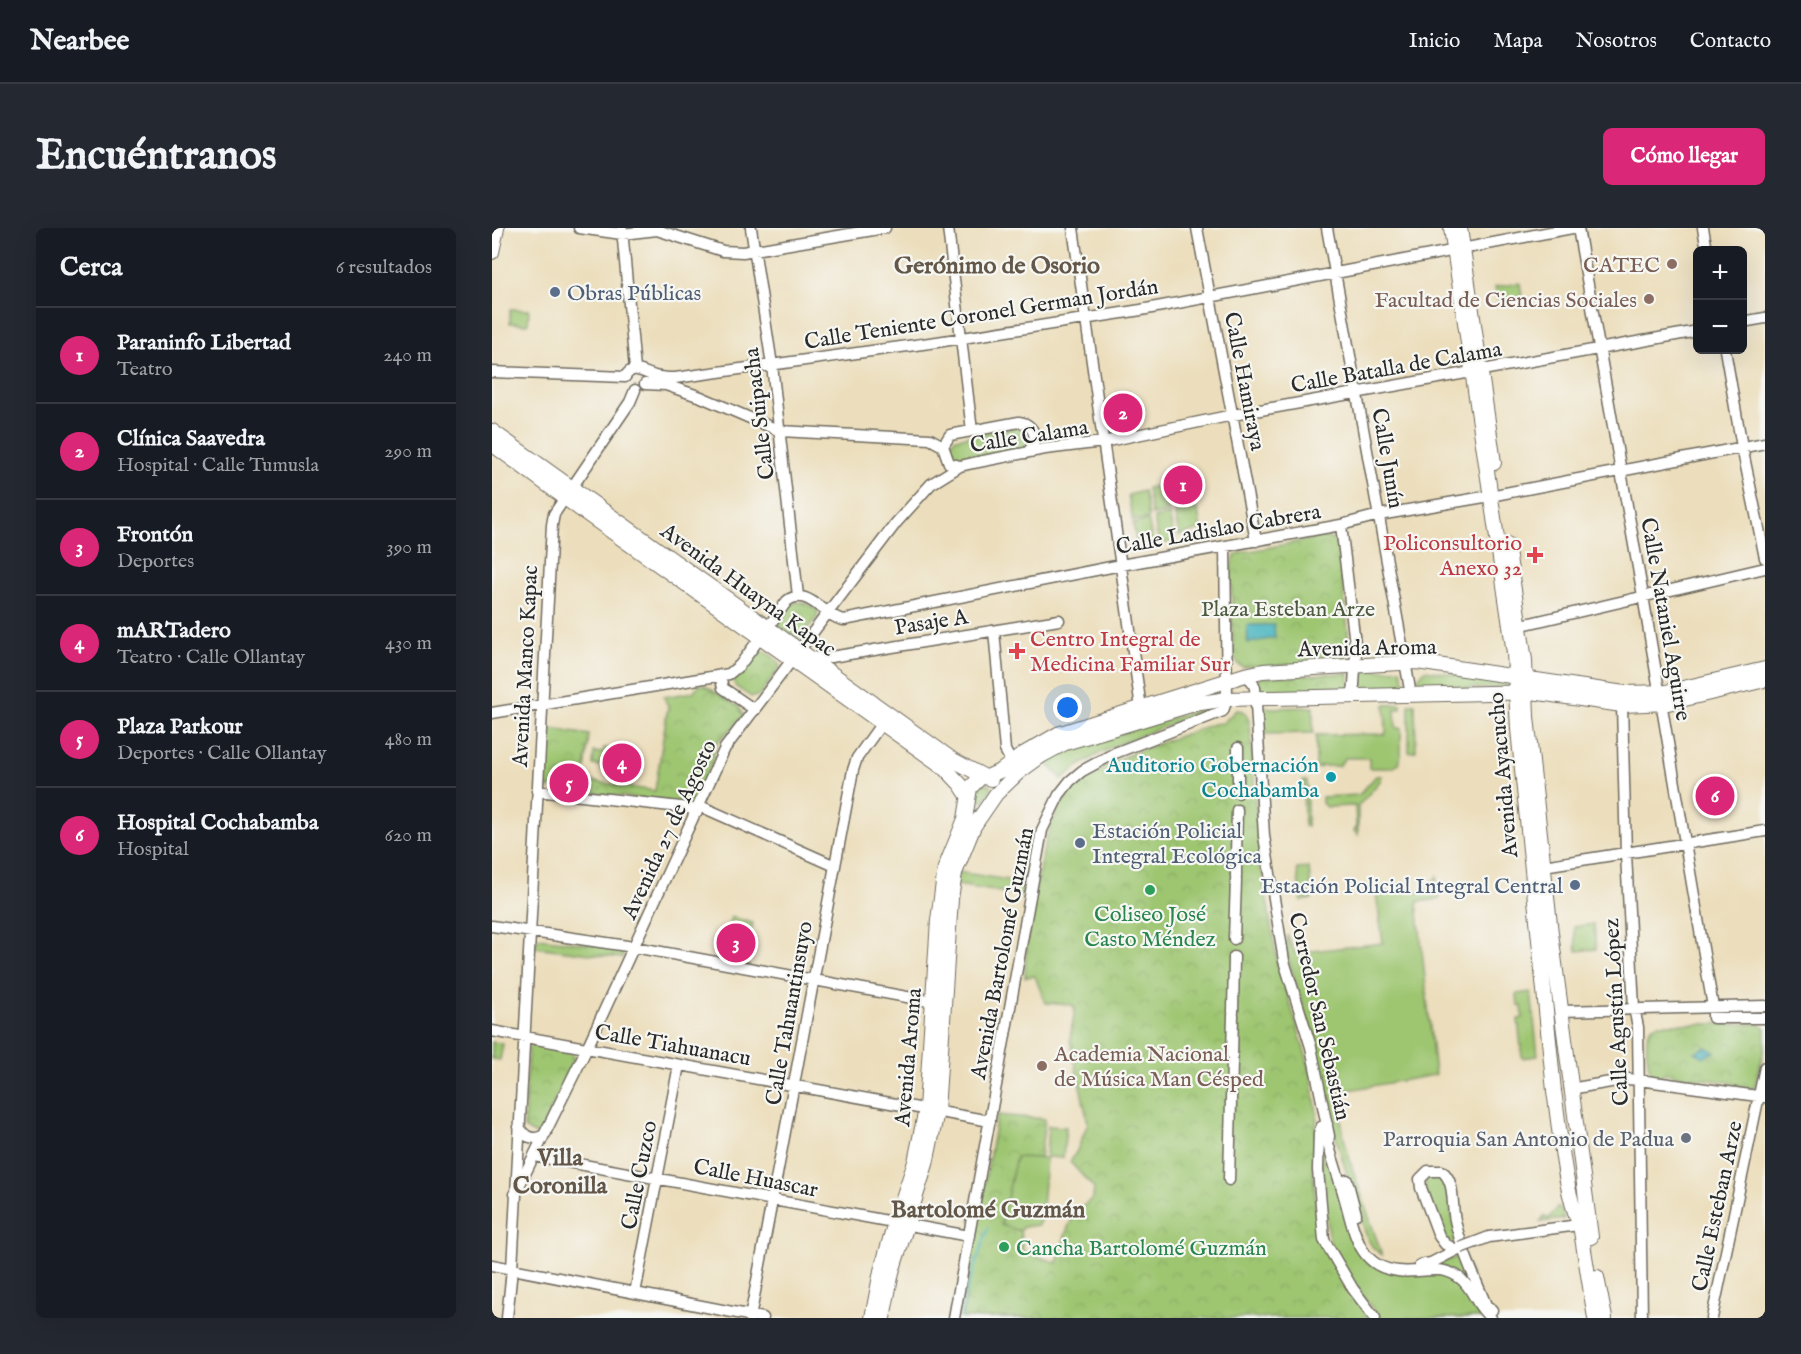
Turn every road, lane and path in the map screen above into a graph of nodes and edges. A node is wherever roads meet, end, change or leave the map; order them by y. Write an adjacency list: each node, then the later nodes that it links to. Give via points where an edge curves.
1 (497, 228): 20 (main road)
2 (579, 228): 16 (street)
3 (751, 228): 19 (street, Calle Suipacha)
4 (885, 228): 15 (street)
5 (948, 228): 27 (street)
6 (1073, 228): 23 (street)
7 (1197, 228): 22 (street, Calle Hamiraya)
8 (1327, 228): 21 (street, Calle Junín)
9 (1451, 228): 18 (main road, Avenida Ayacucho)
10 (1460, 228): 18 (main road, Avenida Ayacucho)
11 (1572, 228): 18 (street, Calle Teniente Coronel German Jordán)
12 (1578, 228): 28 (street, Calle Nataniel Aguirre)
13 (1702, 228): 17 (street)
14 (640, 230): 16 (street); 19 (street, via 657,230 723,251)
15 (860, 230): 19 (street)
16 (622, 231): 32 (street)
17 (1706, 246)
18 (1459, 249): 21 (street, Calle Teniente Coronel German Jordán); 31 (main road, Avenida Ayacucho)
19 (756, 250): 30 (street, Calle Suipacha)
20 (492, 252)
21 (1335, 272): 22 (street, Calle Teniente Coronel German Jordán); 37 (street, Calle Junín)
22 (1211, 296): 23 (street, Calle Teniente Coronel German Jordán); 39 (street, Calle Hamiraya)
23 (1087, 318): 27 (street, Calle Teniente Coronel German Jordán); 43 (street)
24 (1765, 318): 25 (street)
25 (1747, 321)
26 (1693, 332): 28 (street, Calle Batalla de Calama)
27 (961, 338): 30 (street, Calle Teniente Coronel German Jordán); 42 (street)
28 (1600, 349): 31 (street, Calle Batalla de Calama); 50 (street, Calle Nataniel Aguirre)
29 (1726, 354): 46 (street)
30 (772, 365): 34 (street, Calle Teniente Coronel German Jordán); 41 (street, Calle Suipacha)
31 (1476, 370): 37 (street, Calle Batalla de Calama); 53 (main road, Avenida Ayacucho)
32 (639, 371): 34 (street, Calle Teniente Coronel German Jordán, via 665,378); 35 (street, via 629,371); 36 (street, via 646,378)
33 (492, 372): 35 (street)
34 (699, 375): 38 (street, via 697,391)
35 (625, 377): 36 (street, via 627,386)
36 (640, 387): 38 (street, via 666,385); 52 (street, Avenida Manco Kapac)
37 (1357, 393): 39 (street, Calle Batalla de Calama); 54 (street, Calle Junín)
38 (701, 397): 41 (street)
39 (1233, 415): 43 (street, Calle Batalla de Calama); 56 (street, Calle Hamiraya)
40 (492, 431): 52 (main road, Avenida Huayna Kapac)
41 (780, 431): 47 (street, via 923,437 935,440); 61 (street, Calle Suipacha)
42 (972, 431): 47 (street, via 950,435); 48 (street, via 1026,423 1035,438 1033,448)
43 (1103, 442): 48 (street, Calle Calama); 59 (street)
44 (1765, 443): 46 (street, Calle Ladislao Cabrera)
45 (492, 444): 52 (main road, Avenida Huayna Kapac)
46 (1742, 447): 50 (street, Calle Ladislao Cabrera); 58 (street)
47 (943, 449): 49 (street, via 949,463); 51 (street, Avenida 27 de Agosto)
48 (1026, 453): 49 (street, Calle Calama)
49 (960, 466): 51 (street, Avenida 27 de Agosto)
50 (1621, 469): 53 (street, Calle Ladislao Cabrera); 62 (street, Calle Nataniel Aguirre)
51 (931, 484): 63 (street, Avenida 27 de Agosto)
52 (569, 494): 67 (main road, Avenida Huayna Kapac); 82 (street, Avenida Manco Kapac, via 554,514 552,525)
53 (1494, 495): 54 (street, Calle Ladislao Cabrera); 65 (main road, Avenida Ayacucho)
54 (1379, 515): 55 (street, Calle Ladislao Cabrera); 69 (street, Calle Junín)
55 (1341, 525): 56 (street, Calle Ladislao Cabrera); 70 (street)
56 (1256, 541): 57 (street, Calle Ladislao Cabrera)
57 (1225, 547): 59 (street, Calle Ladislao Cabrera); 75 (street)
58 (1765, 558)
59 (1121, 565): 63 (street, Calle Ladislao Cabrera, via 844,621); 84 (street)
60 (1765, 568): 62 (street)
61 (798, 596): 63 (street, Calle Ladislao Cabrera); 67 (street, via 787,601)
62 (1643, 596): 65 (street); 79 (street, Calle Nataniel Aguirre)
63 (828, 612): 68 (street, Avenida 27 de Agosto)
64 (1059, 620): 66 (street, Pasaje A)
65 (1515, 626): 76 (main road, Avenida Ayacucho, via 1514,653)
66 (994, 631): 68 (street, Pasaje A, via 831,657); 89 (street, via 1005,750)
67 (764, 632): 68 (main road, Avenida Huayna Kapac); 72 (street, via 735,670)
68 (800, 656): 85 (street, Avenida 27 de Agosto); 87 (main road, Avenida Huayna Kapac); 90 (main road, Avenida Huayna Kapac, via 953,760)
69 (1406, 663): 70 (main road, Avenida Aroma); 76 (main road, Avenida Aroma, via 1430,663); 77 (street, Calle Junín)
70 (1355, 666): 73 (main road, Avenida Aroma); 78 (street)
71 (1765, 669): 79 (main road, Avenida Aroma)
72 (720, 675): 82 (street); 85 (street, via 723,688)
73 (1245, 675): 75 (main road, Avenida Aroma); 81 (street, Corredor San Sebastián, via 1254,684)
74 (1765, 680): 79 (main road, Avenida Aroma)
75 (1226, 682): 80 (street); 84 (main road, Avenida Aroma)
76 (1520, 685): 77 (main road, Avenida Aroma); 79 (main road, Avenida Aroma); 83 (main road, Avenida Aroma); 99 (main road, Avenida Ayacucho, via 1527,717)
77 (1411, 695): 78 (main road, Avenida Aroma)
78 (1352, 696): 81 (main road, Avenida Aroma)
79 (1660, 698): 83 (main road, Avenida Aroma); 96 (street, Calle Nataniel Aguirre)
80 (1227, 699): 81 (main road, Avenida Aroma); 93 (main road, Avenida Aroma, via 1194,704 1065,743 1028,765); 120 (street, Avenida Bartolomé Guzmán, via 1218,714 1095,763 1070,781 1059,795 1037,850)
81 (1249, 699): 121 (street, Corredor San Sebastián, via 1258,717 1264,836 1284,961 1311,1047)
82 (541, 705): 86 (street); 91 (street, Avenida Manco Kapac)
83 (1622, 705): 97 (street, Calle Agustín López)
84 (1141, 708): 89 (main road, Avenida Aroma, via 1058,734)
85 (755, 710): 94 (street, Avenida 27 de Agosto, via 725,748)
86 (492, 713)
87 (882, 723): 92 (main road, Avenida Huayna Kapac, via 953,774); 98 (street, Calle Tahuantinsuyo, via 857,758)
88 (1238, 748): 127 (street)
89 (1012, 763): 90 (main road, Avenida Aroma)
90 (986, 777): 92 (main road, via 974,783); 93 (main road, via 996,783)
91 (537, 791): 94 (street); 101 (street, Avenida Manco Kapac)
92 (968, 797): 93 (main road, via 976,806); 104 (main road, Avenida Aroma, via 965,819 941,888)
93 (993, 798): 119 (main road, Avenida Aroma, via 974,826 953,883)
94 (698, 809): 98 (street); 102 (street, Avenida 27 de Agosto)
95 (1765, 831): 96 (street)
96 (1686, 844): 97 (street); 108 (street, Calle Nataniel Aguirre)
97 (1626, 854): 99 (street); 106 (street, Calle Agustín López)
98 (835, 866): 103 (street, Calle Tahuantinsuyo)
99 (1537, 867): 107 (main road, Avenida Ayacucho); 131 (main road, Avenida Ayacucho, via 1554,1091 1575,1214)
100 (492, 926): 101 (street)
101 (529, 932): 102 (street); 111 (street, Avenida Manco Kapac)
102 (634, 947): 103 (street); 112 (street, Avenida 27 de Agosto)
103 (813, 981): 104 (street); 116 (street, Calle Tahuantinsuyo)
104 (934, 1002): 119 (main road, Avenida Aroma)
105 (1765, 1006): 108 (street)
106 (1634, 1008): 107 (street); 108 (street); 115 (street, Calle Agustín López, via 1638,1020)
107 (1560, 1011): 117 (main road, Avenida Ayacucho)
108 (1713, 1012): 109 (street)
109 (1765, 1018)
110 (492, 1031): 111 (street, Calle Tiahuanacu)
111 (524, 1037): 112 (street, Calle Tiahuanacu); 122 (street, Avenida Manco Kapac)
112 (587, 1048): 113 (street, Calle Tiahuanacu); 123 (street, Avenida 27 de Agosto)
113 (679, 1065): 116 (street, Calle Tiahuanacu); 126 (street, Calle Cuzco)
114 (1765, 1067): 118 (street, Calle Esteban Arze)
115 (1639, 1080): 117 (street); 118 (street); 147 (street, Calle Agustín López)
116 (795, 1085): 119 (street, Calle Tiahuanacu); 129 (street, Calle Tahuantinsuyo)
117 (1570, 1089): 131 (main road, Avenida Ayacucho)
118 (1762, 1096): 148 (street, Calle Esteban Arze)
119 (931, 1110): 120 (street, Calle Tiahuanacu); 130 (main road, Avenida Aroma, via 926,1164)
120 (990, 1120): 132 (street, Avenida Bartolomé Guzmán)
121 (1327, 1124): 124 (street, Corredor San Sebastián); 144 (street, via 1319,1133 1317,1170 1324,1240)
122 (519, 1127): 123 (street, via 531,1138); 128 (street, Avenida Manco Kapac)
123 (546, 1133): 125 (street, Avenida 27 de Agosto)
124 (1329, 1136): 133 (street, Corredor San Sebastián, via 1335,1141 1361,1233 1367,1246 1383,1262 1407,1266 1431,1263); 137 (street, Corredor San Sebastián, via 1363,1251 1382,1268 1407,1272 1437,1269 1454,1274 1467,1284 1481,1311)
125 (535, 1156): 126 (street, Calle Huascar); 128 (street, Avenida 27 de Agosto)
126 (657, 1179): 129 (street, Calle Huascar); 136 (street, Calle Cuzco)
127 (1229, 1180)
128 (515, 1194): 135 (street, Avenida Manco Kapac)
129 (774, 1200): 130 (street, Calle Huascar); 138 (street, Calle Tahuantinsuyo)
130 (900, 1224): 132 (street, Calle Huascar); 141 (main road, Avenida Aroma, via 881,1271); 142 (main road, Avenida Aroma)
131 (1584, 1224): 133 (street, Corredor San Sebastián, bridge, via 1489,1237); 145 (main road, Avenida Ayacucho); 146 (main road, Avenida Ayacucho)
132 (969, 1236): 143 (street, Avenida Bartolomé Guzmán)
133 (1458, 1249): 137 (street, via 1442,1241 1421,1188 1423,1173 1442,1171 1451,1183 1460,1238)
134 (492, 1265): 135 (street)
135 (512, 1269): 136 (street); 139 (street, Avenida Manco Kapac)
136 (635, 1293): 138 (street)
137 (1492, 1316)
138 (750, 1317): 140 (street)
139 (507, 1318)
140 (764, 1318)
141 (872, 1318)
142 (883, 1318)
143 (954, 1318)
144 (1375, 1318)
145 (1595, 1318)
146 (1605, 1318)
147 (1642, 1318)
148 (1712, 1318)

